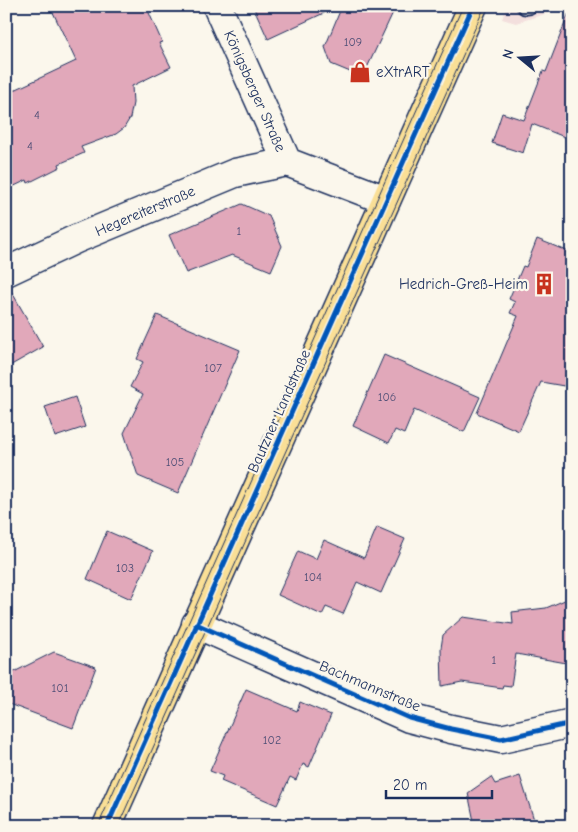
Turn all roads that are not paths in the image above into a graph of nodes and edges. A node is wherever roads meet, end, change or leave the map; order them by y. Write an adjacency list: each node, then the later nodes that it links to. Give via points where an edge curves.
1 (216, 6): 5 (street, Königsberger Straße)
2 (472, 6): 6 (main road, Bautzner Landstraße)
3 (524, 6): 4 (lane)
4 (528, 6)
5 (287, 162): 6 (street, Königsberger Straße); 7 (street, Hegereiterstraße, via 235,173 76,239)
6 (386, 200): 8 (main road, Bautzner Landstraße)
7 (6, 272)
8 (196, 624): 9 (street, Bachmannstraße, via 409,718 502,739); 10 (main road, Bautzner Landstraße)
9 (572, 723)
10 (106, 826)

